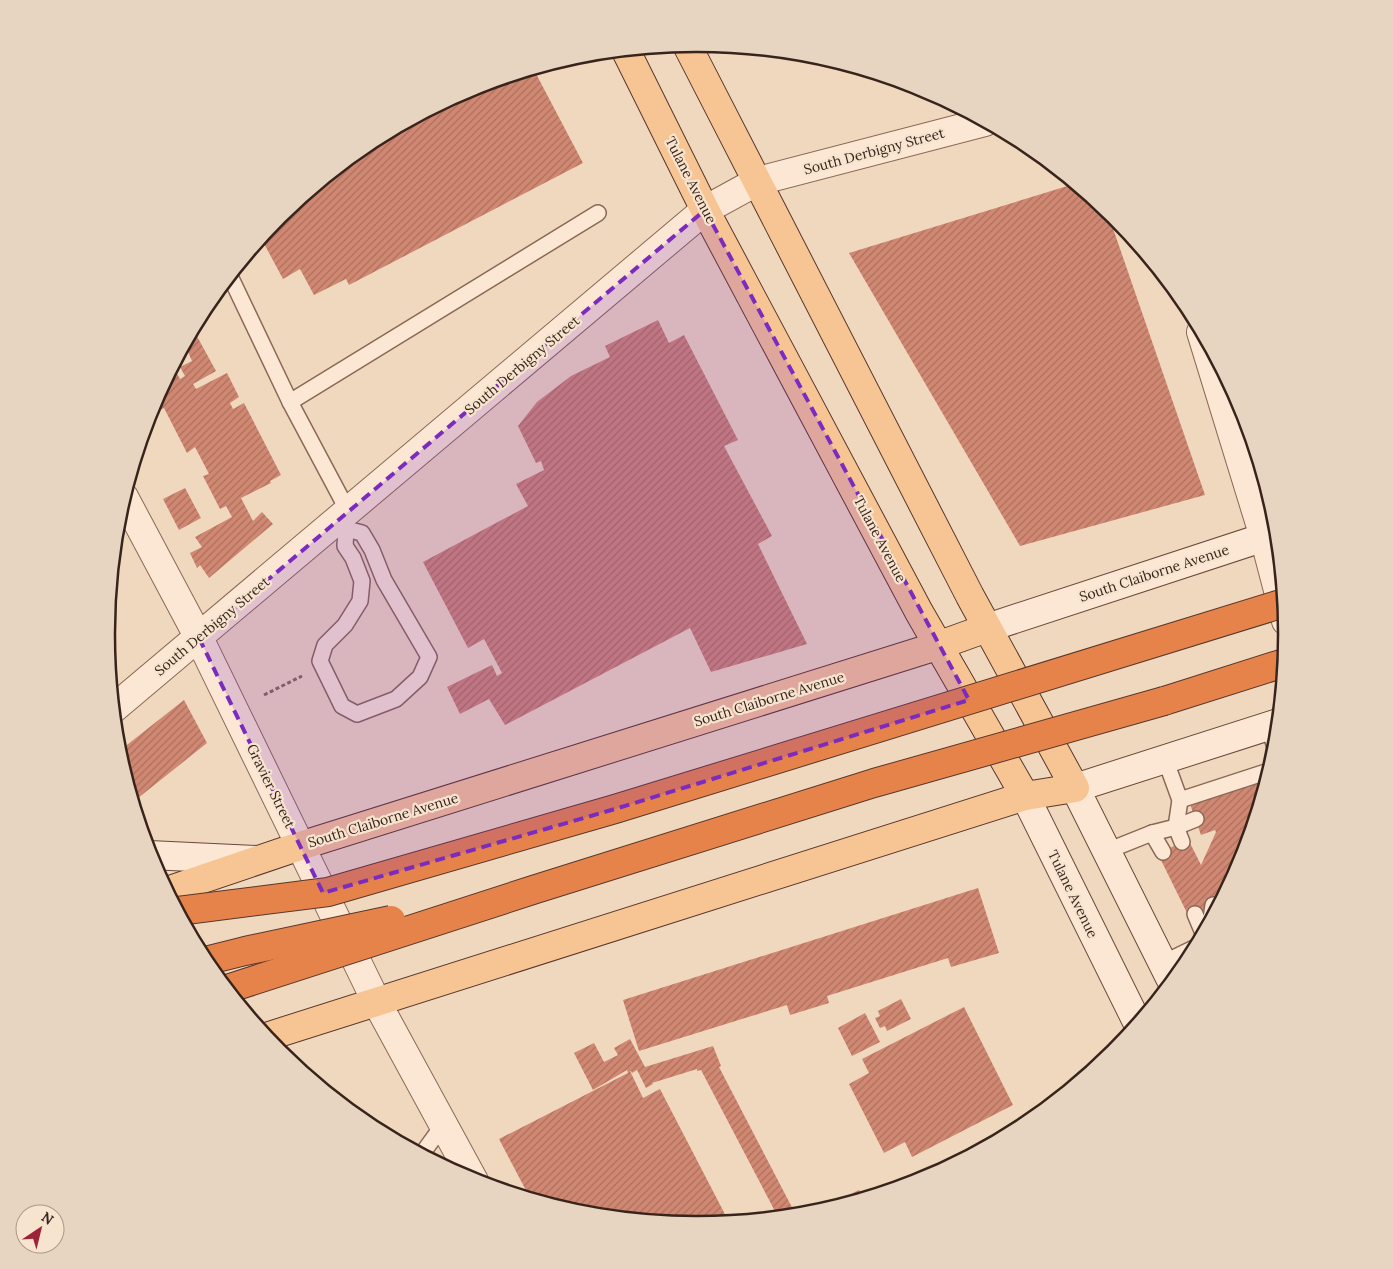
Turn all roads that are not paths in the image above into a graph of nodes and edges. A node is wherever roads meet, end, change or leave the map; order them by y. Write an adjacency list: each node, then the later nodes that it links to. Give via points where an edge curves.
1 (691, 52): 4 (main road)
2 (629, 56): 5 (main road, Tulane Avenue)
3 (976, 124): 4 (street, South Derbigny Street)
4 (758, 181): 5 (street, South Derbigny Street); 15 (main road)
5 (705, 210): 11 (street, South Derbigny Street); 17 (main road, Tulane Avenue)
6 (598, 213): 9 (lane)
7 (233, 283): 9 (lane)
8 (1214, 368): 12 (street)
9 (290, 402): 11 (lane)
10 (129, 506): 16 (street, Gravier Street)
11 (344, 520): 11 (lane, via 345,546 362,581 360,600 345,625 325,645 320,661 342,706 357,714 396,699 420,678 429,657 384,580 362,533); 16 (street, South Derbigny Street)
12 (1268, 526)
13 (1270, 535): 15 (street, South Claiborne Avenue)
14 (1277, 605): 37 (highway, bridge, via 615,809 328,892)
15 (987, 628): 17 (main road, South Claiborne Avenue); 23 (main road)
16 (199, 638): 19 (street, South Derbigny Street); 30 (street, Gravier Street)
17 (937, 646): 24 (main road, Tulane Avenue); 30 (main road, South Claiborne Avenue)
18 (1277, 665): 36 (highway, bridge, via 1154,704 874,783)
19 (119, 705)
20 (1270, 734): 21 (street)
21 (1165, 759): 23 (street); 25 (lane)
22 (1261, 773): 25 (lane)
23 (1075, 788): 24 (main road); 31 (street)
24 (1025, 796): 43 (main road); 44 (street, Tulane Avenue)
25 (1180, 800): 27 (lane)
26 (1196, 819): 27 (lane)
27 (1176, 828): 28 (lane); 29 (lane)
28 (1152, 833): 31 (lane); 32 (lane)
29 (1182, 842)
30 (300, 846): 34 (main road, South Claiborne Avenue); 43 (street, Gravier Street)
31 (1107, 851): 41 (street)
32 (1163, 852)
33 (158, 855): 34 (street, South Claiborne Avenue)
34 (259, 860): 35 (main road, South Claiborne Avenue)
35 (174, 889)
36 (536, 889): 40 (highway, bridge); 42 (highway, bridge)
37 (184, 910)
38 (1195, 914): 39 (lane)
39 (1200, 927)
40 (214, 960)
41 (1168, 972)
42 (234, 987)
43 (376, 1001): 45 (main road); 46 (street, Gravier Street)
44 (1135, 1017)
45 (274, 1034)
46 (444, 1125): 47 (lane); 48 (street, Gravier Street)
47 (426, 1149)
48 (468, 1169)

